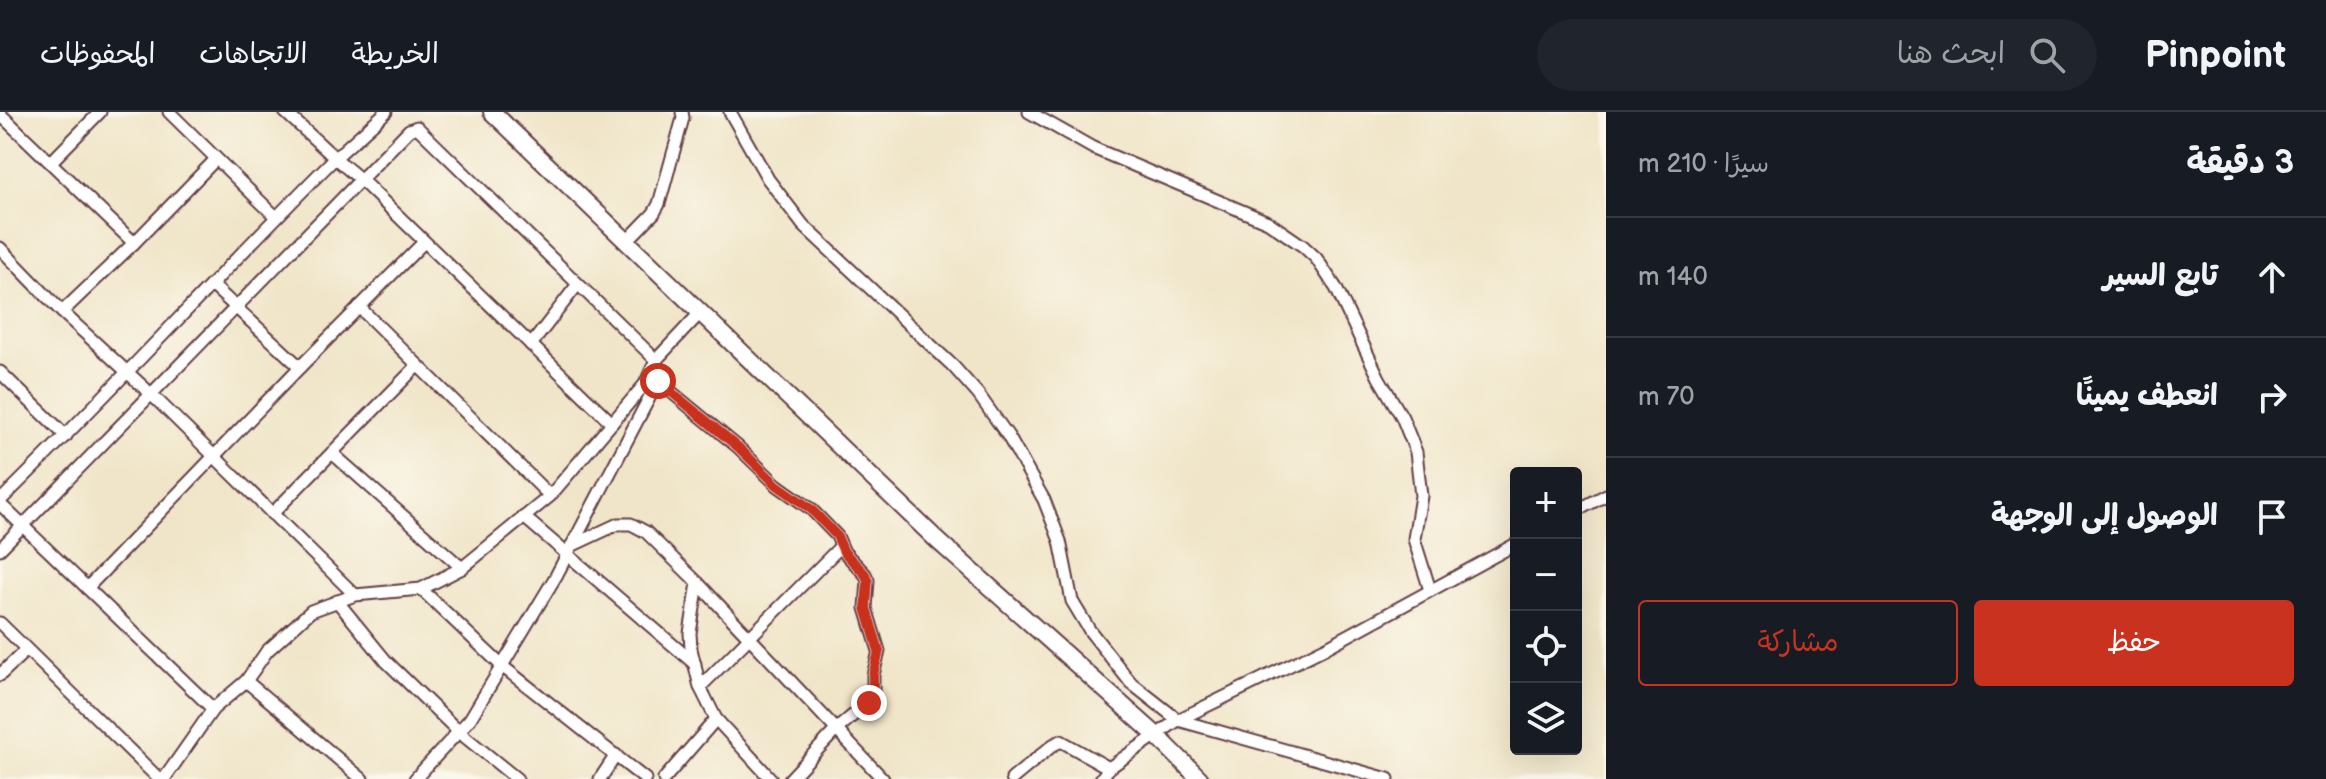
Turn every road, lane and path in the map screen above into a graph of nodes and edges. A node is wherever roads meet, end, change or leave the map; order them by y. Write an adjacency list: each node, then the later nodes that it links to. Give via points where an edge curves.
1 (100, 112): 12 (street)
2 (169, 112): 11 (street)
3 (285, 112): 10 (street)
4 (386, 112): 10 (street)
5 (492, 112): 15 (main road)
6 (682, 112): 15 (street, via 659,204)
7 (730, 112): 65 (street, via 768,179 803,225 978,394 1044,500 1060,541 1072,601 1090,631 1131,683)
8 (1029, 112): 52 (street, via 1093,148 1268,222 1316,258 1336,288 1416,452 1421,496 1414,539)
9 (0, 114): 12 (street)
10 (335, 158): 13 (street); 14 (street)
11 (216, 159): 14 (street); 17 (street)
12 (51, 162): 17 (street)
13 (360, 179): 16 (street); 19 (street, via 417,127); 21 (street)
14 (276, 217): 20 (street)
15 (627, 241): 24 (main road)
16 (424, 242): 22 (street); 25 (street)
17 (134, 243): 23 (street)
18 (0, 248): 23 (street)
19 (578, 284): 25 (street); 26 (street)
20 (212, 285): 21 (street); 30 (street)
21 (237, 307): 28 (street); 32 (street)
22 (359, 307): 27 (street); 28 (street)
23 (62, 312): 30 (street)
24 (701, 312): 26 (street); 68 (main road, via 937,540)
25 (531, 345): 33 (street)
26 (656, 360): 31 (street); 33 (street, via 645,384)
27 (418, 365): 35 (street); 38 (street)
28 (300, 367): 36 (street)
29 (0, 372): 34 (street)
30 (127, 372): 32 (street); 34 (street)
31 (658, 381): 44 (street, via 811,509); 47 (street)
32 (151, 394): 36 (street); 43 (street)
33 (612, 423): 38 (street)
34 (66, 436): 39 (street)
35 (332, 453): 41 (street); 48 (street)
36 (214, 457): 41 (street); 50 (street)
37 (1606, 495): 40 (street)
38 (550, 496): 42 (street)
39 (0, 502): 43 (street)
40 (1582, 508)
41 (272, 514): 53 (street)
42 (524, 517): 47 (street); 48 (street)
43 (23, 525): 46 (street); 50 (street)
44 (841, 546): 56 (street); 66 (street, via 868,580 866,608 879,651 873,698)
45 (1510, 547): 52 (street)
46 (0, 549)
47 (569, 551): 49 (street, via 618,524 631,524); 58 (street); 59 (street)
48 (462, 568): 51 (street)
49 (698, 583): 56 (street); 58 (street, via 690,633)
50 (87, 588): 63 (street)
51 (421, 589): 53 (street); 59 (street)
52 (1430, 590): 65 (street)
53 (355, 595): 54 (street)
54 (337, 601): 61 (street, via 311,611 267,651); 67 (street, via 379,653)
55 (0, 623): 57 (street)
56 (750, 640): 62 (street); 66 (street)
57 (26, 650): 60 (street); 71 (street)
58 (695, 664): 62 (street)
59 (502, 666): 67 (street); 69 (street)
60 (0, 675)
61 (246, 681): 63 (street); 72 (street)
62 (700, 687): 64 (street)
63 (213, 709): 71 (street)
64 (716, 719): 77 (street); 78 (street)
65 (1178, 720): 68 (street); 84 (street)
66 (836, 730): 79 (street); 80 (street)
67 (459, 732): 73 (street); 74 (street)
68 (1157, 736): 70 (street); 83 (main road)
69 (616, 755): 75 (street); 76 (street)
70 (1109, 768): 81 (street, via 1061,741); 82 (street)
71 (161, 779)
72 (362, 779)
73 (415, 779)
74 (517, 779)
75 (600, 779)
76 (645, 779)
77 (664, 779)
78 (771, 779)
79 (790, 779)
80 (883, 779)
81 (1012, 779)
82 (1101, 779)
83 (1200, 779)
84 (1388, 779)

